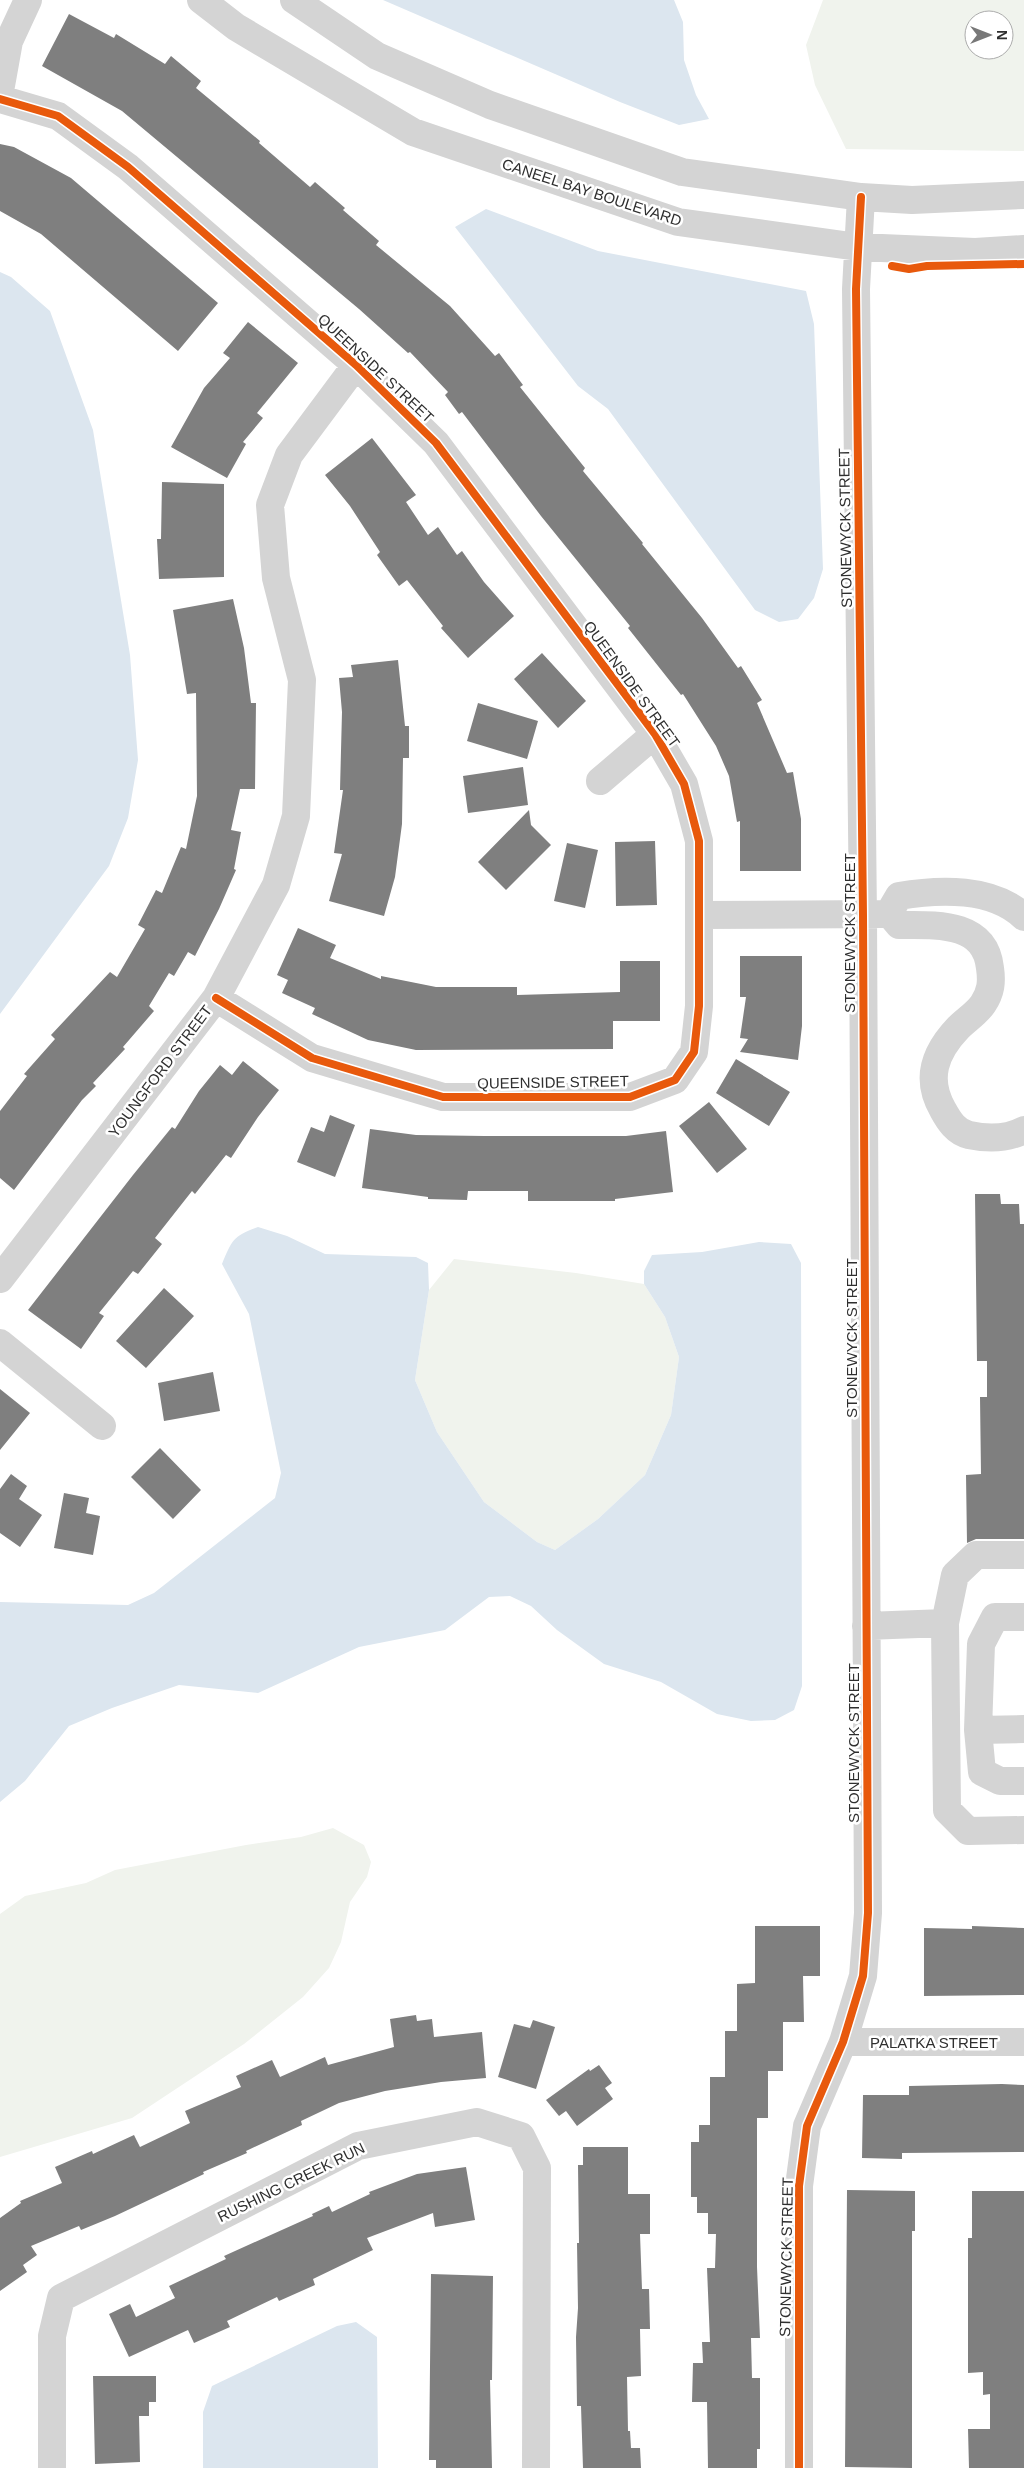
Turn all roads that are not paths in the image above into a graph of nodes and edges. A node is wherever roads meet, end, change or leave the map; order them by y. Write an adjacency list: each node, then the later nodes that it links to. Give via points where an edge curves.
1 (28, 0): 4 (street, via 9,40)
2 (202, 0): 8 (street, CANEEL BAY BOULEVARD, via 236,27 413,132 678,222)
3 (294, 0): 7 (street, via 377,56 490,105 682,172)
4 (0, 92)
5 (0, 99): 10 (street, QUEENSIDE STREET, via 58,116 128,167)
6 (1024, 195): 7 (street, via 912,200)
7 (861, 198): 8 (street, STONEWYCK STREET)
8 (858, 247): 9 (street, CANEEL BAY BOULEVARD, via 975,252); 13 (street, STONEWYCK STREET, via 856,289)
9 (1024, 249)
10 (356, 365): 11 (street, QUEENSIDE STREET, via 436,443); 16 (street, YOUNGFORD STREET, via 289,455 270,504 276,578 302,680 296,816 276,885)
11 (655, 734): 12 (street); 14 (street, QUEENSIDE STREET, via 684,784 699,841)
12 (600, 781)
13 (876, 914): 14 (street); 15 (street, via 899,896 959,892 983,895 1013,906); 17 (street, via 899,925 942,925 970,934 984,947 992,986 983,1005 944,1045 934,1063 934,1083 938,1101 947,1118 960,1132 985,1139 1013,1136); 24 (street, STONEWYCK STREET)
14 (699, 915): 16 (street, QUEENSIDE STREET, via 699,1006 694,1052 675,1080 630,1097 443,1097 312,1058)
15 (1024, 917)
16 (216, 998): 18 (street, YOUNGFORD STREET)
17 (1024, 1130)
18 (0, 1280)
19 (0, 1343): 20 (street)
20 (102, 1426)
21 (1024, 1555): 23 (street, via 976,1555 955,1575)
22 (1024, 1617): 26 (street, via 995,1617 980,1644)
23 (945, 1623): 24 (street); 28 (street, via 947,1810 968,1831)
24 (866, 1626): 29 (street, STONEWYCK STREET, via 868,1913 862,1976)
25 (1024, 1729): 26 (street)
26 (978, 1730): 27 (street, via 982,1772 1000,1782)
27 (1024, 1781)
28 (1024, 1830)
29 (843, 2042): 30 (street, PALATKA STREET); 33 (street, STONEWYCK STREET, via 807,2126 799,2186)
30 (1024, 2042)
31 (52, 2468): 32 (street, RUSHING CREEK RUN, via 52,2336 61,2298 358,2146 477,2122 521,2136 538,2168)
32 (536, 2468)
33 (799, 2468)

